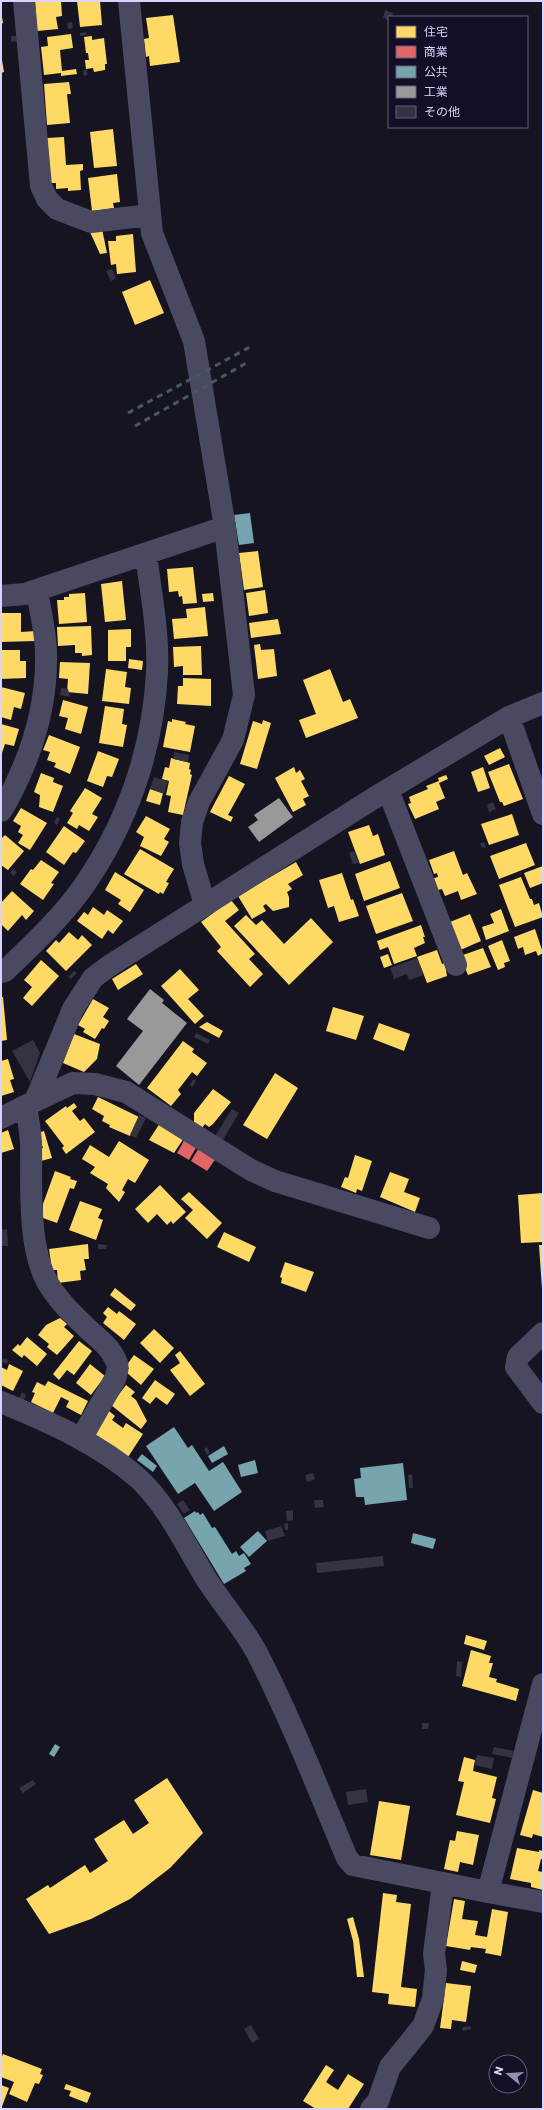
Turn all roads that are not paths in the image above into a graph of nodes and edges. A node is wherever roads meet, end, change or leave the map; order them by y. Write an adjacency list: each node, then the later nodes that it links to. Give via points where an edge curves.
1 (24, 1): 3 (street, via 41,186 47,200 57,209 91,222)
2 (129, 1): 3 (street)
3 (150, 215): 4 (street, via 152,233 194,341)
4 (225, 528): 5 (street); 13 (street, via 244,695 233,740 199,802 192,822 190,843 193,864)
5 (146, 555): 6 (street); 15 (street, via 156,638 157,672 154,708 139,776 113,838 82,888 45,931)
6 (37, 590): 7 (street); 11 (street, via 46,652 46,689 40,725 26,763)
7 (1, 596)
8 (543, 703): 9 (street)
9 (509, 717): 10 (street); 12 (street)
10 (388, 790): 13 (street); 14 (street)
11 (1, 811)
12 (543, 814)
13 (205, 905): 16 (street, via 93,978 73,1010)
14 (456, 965)
15 (1, 972)
16 (31, 1103): 17 (street); 18 (street, via 73,1083 95,1084 126,1092 257,1173 275,1181); 22 (street, via 33,1230 37,1251 52,1291 102,1341 117,1361 115,1378)
17 (1, 1118)
18 (429, 1228)
19 (543, 1333): 21 (street, via 518,1357 516,1367)
20 (1, 1402): 22 (street, via 53,1423)
21 (543, 1403)
22 (81, 1439): 24 (street, via 123,1467 149,1489 256,1652 296,1736 347,1858 354,1865 363,1868)
23 (543, 1684): 25 (street)
24 (443, 1884): 25 (street); 27 (street, via 434,1954 436,1970 433,1999 423,2026 390,2067 378,2101)
25 (488, 1892): 26 (street)
26 (543, 1902)
27 (371, 2109)

